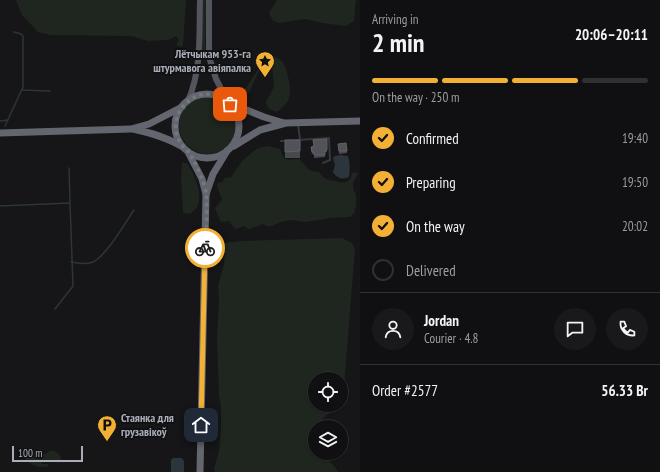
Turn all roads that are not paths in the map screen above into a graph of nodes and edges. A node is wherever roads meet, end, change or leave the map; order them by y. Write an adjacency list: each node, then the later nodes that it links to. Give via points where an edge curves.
1 (200, 0): 4 (main road, via 198,63 194,84)
2 (209, 0): 3 (main road, via 209,57 214,74)
3 (229, 103): 4 (highway, via 214,95 205,94); 6 (highway); 13 (highway, via 237,115 239,125 238,136)
4 (185, 104): 8 (highway, via 149,124); 12 (highway, via 178,115 176,129 180,142)
5 (360, 121): 7 (highway)
6 (286, 123): 7 (highway); 13 (highway, via 260,130)
7 (298, 123): 11 (lane)
8 (131, 129): 9 (highway); 12 (highway, via 167,138)
9 (0, 133)
10 (281, 140): 11 (lane)
11 (300, 140): 14 (lane, via 329,138 330,160)
12 (186, 149): 13 (highway, via 193,155 206,158 219,156); 15 (highway, via 202,179)
13 (229, 150): 15 (highway, via 213,174)
14 (323, 163)
15 (206, 194): 16 (highway)
16 (200, 472)

